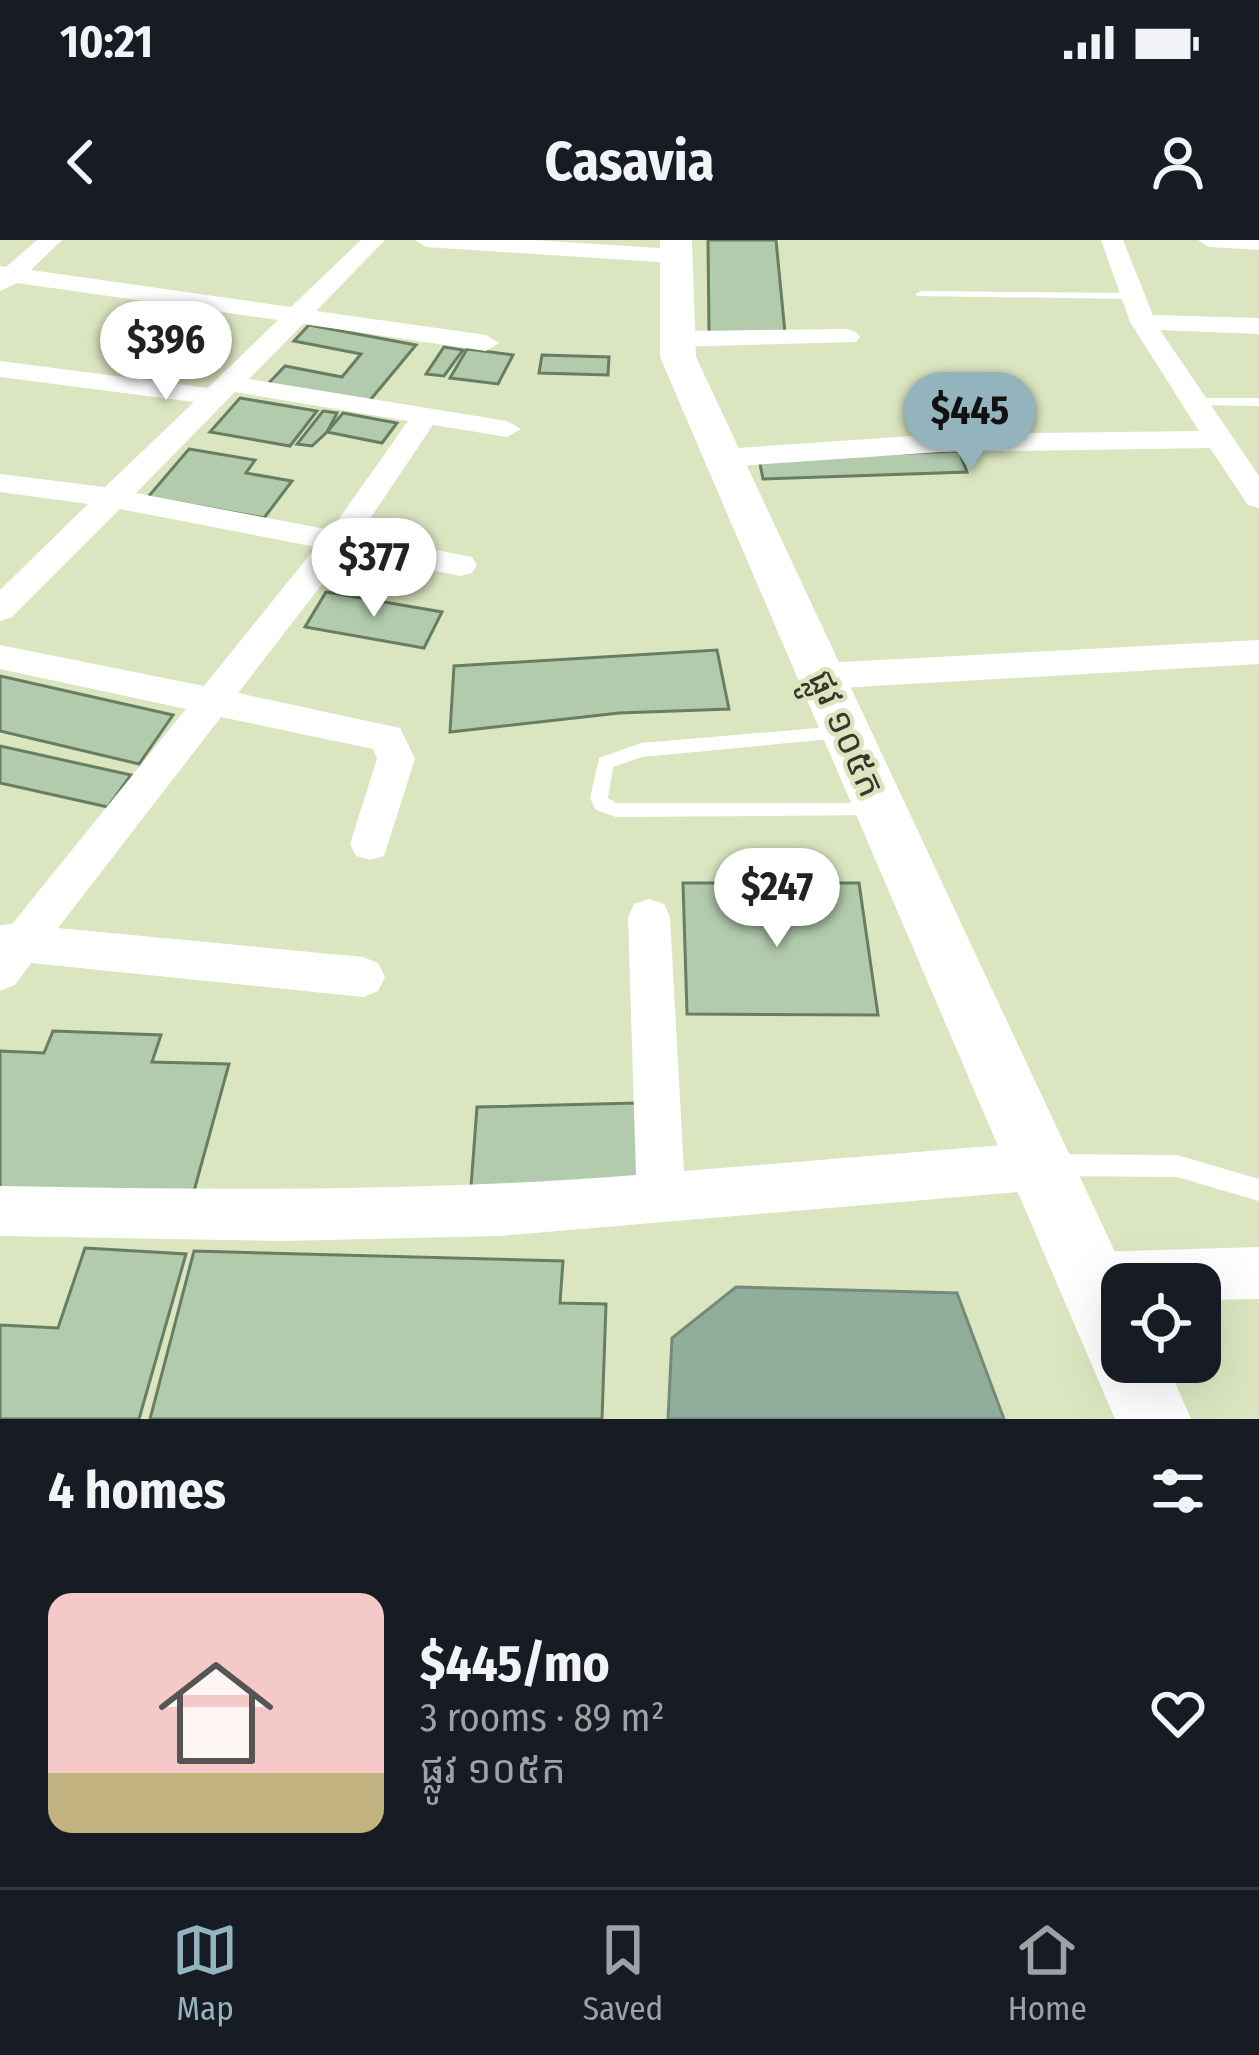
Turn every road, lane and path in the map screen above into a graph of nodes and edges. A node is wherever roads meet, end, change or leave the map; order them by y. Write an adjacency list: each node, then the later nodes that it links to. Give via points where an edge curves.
1 (51, 240): 8 (street)
2 (374, 240): 11 (street)
3 (426, 240): 7 (street)
4 (1112, 240): 10 (street)
5 (1209, 240): 6 (street)
6 (1259, 243)
7 (675, 248): 14 (main road, ផ្លូវ ១០៥ក)
8 (4, 277): 11 (street)
9 (921, 294): 10 (lane)
10 (1138, 309): 12 (street); 19 (street)
11 (301, 314): 15 (street); 18 (street)
12 (1259, 326)
13 (847, 338): 14 (street)
14 (674, 339): 25 (main road, ផ្លូវ ១០៥ក)
15 (486, 343)
16 (0, 369): 18 (street)
17 (930, 382): 24 (lane)
18 (225, 390): 21 (street); 27 (street)
19 (1192, 402): 20 (lane); 23 (street)
20 (1259, 402)
21 (425, 416): 22 (street); 29 (street)
22 (507, 429)
23 (1215, 439): 24 (street); 28 (street)
24 (941, 443): 25 (street)
25 (724, 458): 34 (main road, ផ្លូវ ១០៥ក)
26 (0, 483): 27 (street)
27 (115, 498): 29 (street); 31 (street)
28 (1259, 498)
29 (340, 539): 30 (street); 35 (street)
30 (461, 565)
31 (0, 609)
32 (1259, 652): 34 (street)
33 (0, 657): 35 (street)
34 (821, 676): 36 (main road, ផ្លូវ ១០៥ក)
35 (211, 701): 38 (street, via 388,737 397,759); 40 (street)
36 (847, 731): 37 (main road, ផ្លូវ ១០៥ក); 37 (lane, via 629,753 605,764 598,798 616,811)
37 (882, 810): 42 (main road, ផ្លូវ ១០៥ក)
38 (370, 844)
39 (649, 916): 44 (street)
40 (7, 952): 41 (street)
41 (364, 977)
42 (1042, 1166): 43 (lane, via 1177,1166); 44 (street); 47 (main road, ផ្លូវ ១០៥ក)
43 (1259, 1190)
44 (661, 1199): 45 (street, via 281,1216)
45 (0, 1211)
46 (1259, 1274): 47 (street)
47 (1091, 1278): 48 (main road, ផ្លូវ ១០៥ក)
48 (1101, 1301)
49 (1137, 1383): 50 (main road)
50 (1153, 1419)

